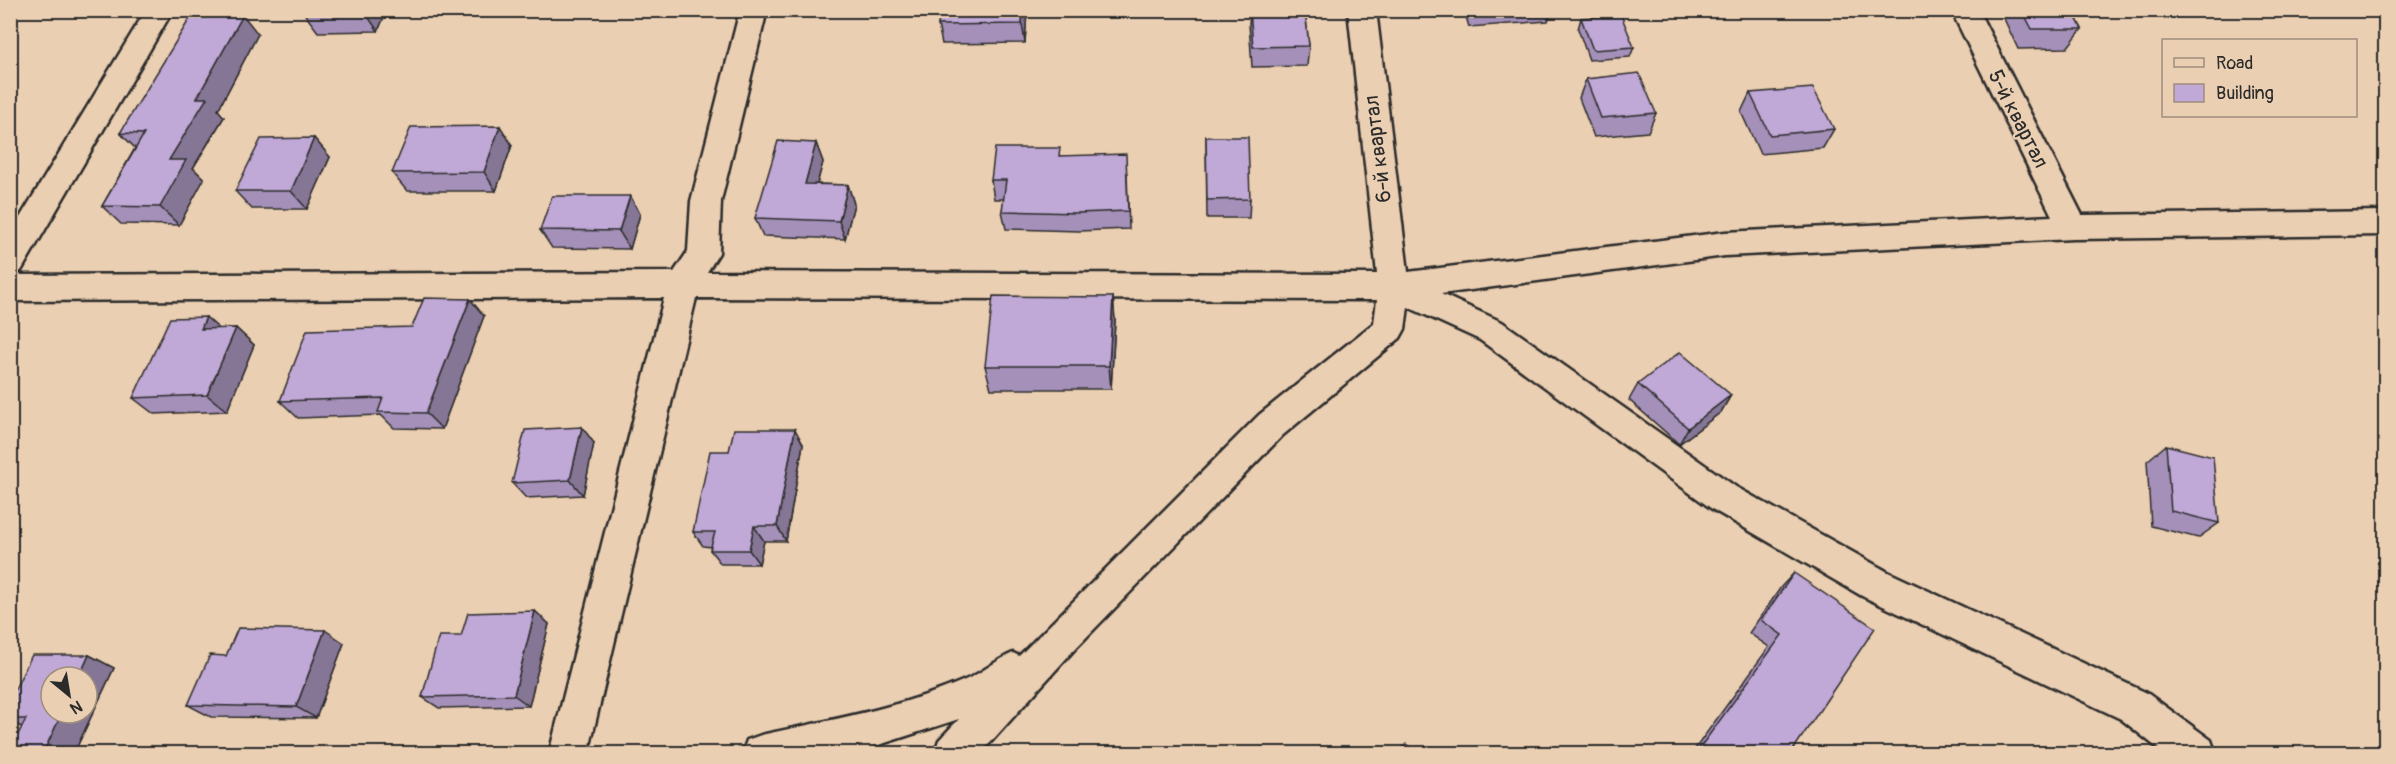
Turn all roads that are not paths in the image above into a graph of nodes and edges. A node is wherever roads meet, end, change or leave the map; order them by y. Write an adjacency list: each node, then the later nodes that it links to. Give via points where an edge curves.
1 (160, 10): 7 (street)
2 (754, 10): 8 (street, via 706,201 703,253)
3 (1362, 10): 9 (street, 6-й квартал)
4 (1964, 10): 6 (street, 5-й квартал)
5 (2385, 223): 6 (street)
6 (2073, 227): 9 (street, via 1725,244)
7 (10, 262)
8 (683, 285): 9 (street); 10 (street); 12 (street)
9 (1394, 287): 11 (street, 6-й квартал, via 1389,329 1271,425); 15 (street, via 1491,331 1734,504 1875,584 2134,706)
10 (10, 288)
11 (1059, 640): 13 (street, via 976,695 872,730); 14 (street)
12 (568, 753)
13 (761, 753)
14 (953, 753)
15 (2197, 753)

